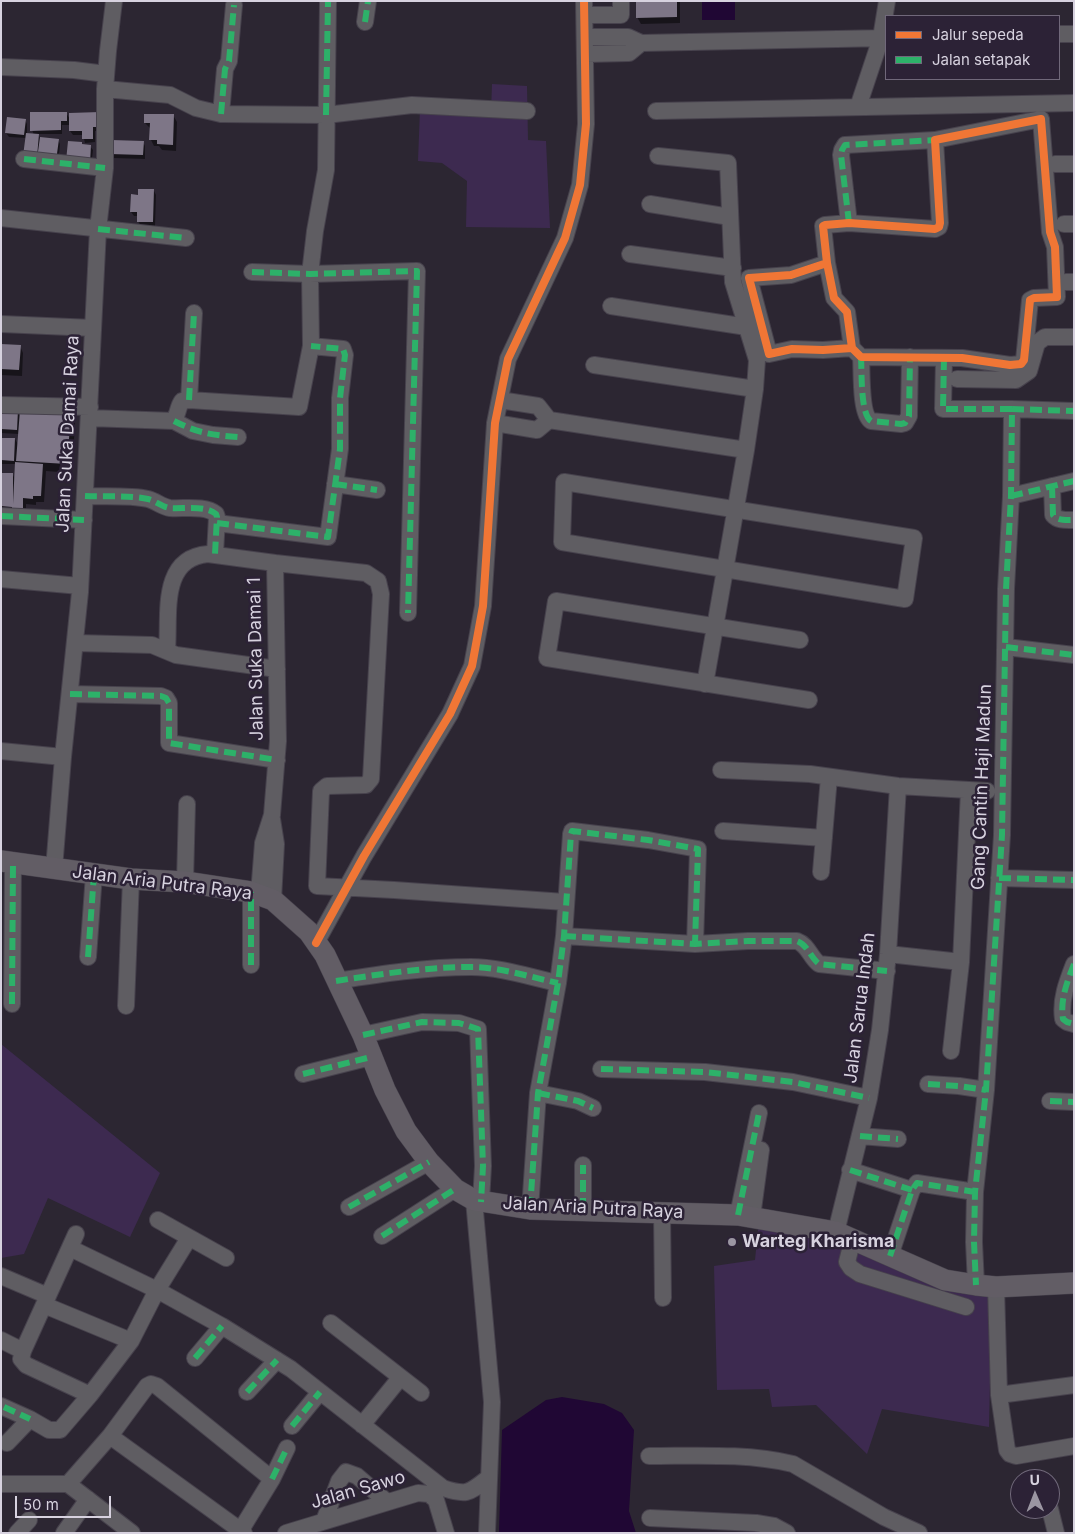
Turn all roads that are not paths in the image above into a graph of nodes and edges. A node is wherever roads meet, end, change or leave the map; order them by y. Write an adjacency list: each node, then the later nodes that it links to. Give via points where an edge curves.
1 (114, 1): 17 (street, Jalan Suka Damai Raya)
2 (328, 1): 23 (street)
3 (368, 1): 9 (street)
4 (620, 1): 7 (street, via 621,15)
5 (887, 1): 8 (street)
6 (234, 5): 22 (street)
7 (585, 8): 12 (street)
8 (886, 15)
9 (365, 22)
10 (1060, 34): 11 (street)
11 (1074, 34)
12 (585, 37): 14 (street, via 628,37); 15 (street)
13 (884, 38): 14 (street); 19 (street)
14 (641, 43): 15 (street, via 629,53)
15 (586, 54): 55 (street, via 586,124 580,185 565,238 508,359)
16 (1, 67): 17 (street, via 74,70)
17 (105, 82): 22 (street, via 170,94 196,108); 29 (street, Jalan Suka Damai Raya)
18 (1074, 102): 19 (street)
19 (858, 107): 21 (street)
20 (527, 111): 23 (street, via 412,105)
21 (656, 111)
22 (221, 114): 23 (street)
23 (326, 115): 40 (street, via 326,170)
24 (935, 140): 33 (street, via 845,145 841,156); 33 (street, via 939,227); 50 (street, via 1041,119 1050,232 1055,246 1057,297 1030,300 1021,364)
25 (658, 156): 31 (street, via 728,163)
26 (24, 159): 29 (street)
27 (1055, 164): 28 (street)
28 (1074, 164)
29 (105, 168): 34 (street, Jalan Suka Damai Raya)
30 (650, 204): 31 (street)
31 (730, 217): 38 (street)
32 (1, 218): 34 (street)
33 (849, 223): 37 (street, via 823,226)
34 (98, 229): 35 (street); 45 (street, Jalan Suka Damai Raya)
35 (186, 238)
36 (630, 254): 38 (street)
37 (827, 263): 48 (street, via 834,298 847,312); 48 (street, via 791,275 749,278 769,354 792,349)
38 (733, 268): 44 (street, via 733,282)
39 (252, 272): 40 (street)
40 (310, 274): 47 (street); 82 (street, via 418,271)
41 (611, 306): 44 (street)
42 (194, 313): 54 (street)
43 (1, 324): 45 (street)
44 (747, 327): 53 (street, via 757,360)
45 (93, 328): 59 (street, Jalan Suka Damai Raya)
46 (1074, 337): 52 (street, via 1045,337 1037,343 1029,371 1016,380)
47 (310, 346): 54 (street, via 299,407); 66 (street, via 343,350 345,354)
48 (857, 352): 49 (street); 49 (street, via 867,419 901,424 906,423 909,416)
49 (910, 357): 50 (street)
50 (944, 358): 57 (street, via 943,409)
51 (594, 365): 53 (street)
52 (957, 379)
53 (755, 389): 64 (street)
54 (189, 400): 61 (street, via 182,400)
55 (500, 400): 60 (street, via 538,406); 62 (street)
56 (1, 405): 59 (street)
57 (1012, 409): 58 (street); 70 (street, Gang Cantin Haji Madun)
58 (1074, 411)
59 (90, 412): 61 (street); 69 (street, Jalan Suka Damai Raya)
60 (549, 420): 62 (street, via 537,430); 64 (street)
61 (174, 421): 63 (street, via 193,431)
62 (495, 423): 112 (street, via 483,606 472,666 450,714)
63 (238, 437)
64 (746, 450): 71 (street)
65 (1074, 480): 67 (street)
66 (335, 484): 68 (street); 75 (street, via 327,537)
67 (1052, 486): 70 (street); 74 (street, via 1052,515 1060,520)
68 (377, 490)
69 (85, 496): 73 (street, Jalan Suka Damai Raya); 75 (street, via 147,499 169,508 205,509 215,512)
70 (1011, 496): 86 (street, Gang Cantin Haji Madun)
71 (735, 510): 78 (street); 78 (street, via 564,482 562,542); 78 (street, via 914,538 905,599)
72 (1, 516): 73 (street)
73 (84, 520): 81 (street, Jalan Suka Damai Raya)
74 (1074, 520)
75 (217, 523): 76 (street)
76 (215, 554): 77 (street, Jalan Suka Damai 1); 87 (street, via 194,558 172,578)
77 (275, 563): 89 (street, Jalan Suka Damai 1); 112 (street, via 366,573 378,581 381,594 371,779 366,785 327,786 321,791 317,886)
78 (725, 569): 83 (street)
79 (1, 580): 81 (street)
80 (1, 585): 81 (street)
81 (80, 589): 85 (street, Jalan Suka Damai Raya)
82 (408, 613)
83 (715, 626): 84 (street); 90 (street); 90 (street, via 556,601 547,658)
84 (800, 640)
85 (76, 643): 87 (street, via 152,645); 91 (street, Jalan Suka Damai Raya)
86 (1006, 647): 88 (street); 108 (street, Gang Cantin Haji Madun)
87 (167, 650): 89 (street, via 202,660)
88 (1074, 655)
89 (278, 669): 95 (street, Jalan Suka Damai 1)
90 (705, 684): 92 (street)
91 (70, 694): 94 (street, Jalan Suka Damai Raya); 95 (street, via 161,696 169,703 169,743)
92 (809, 700)
93 (1, 751): 94 (street)
94 (62, 757): 105 (street, Jalan Suka Damai Raya)
95 (277, 760): 113 (street, Jalan Suka Damai 1, via 272,815 276,844)
96 (721, 770): 97 (street, via 810,774)
97 (829, 778): 98 (street); 103 (street)
98 (898, 786): 99 (street); 118 (street, Jalan Sarua Indah)
99 (969, 790): 100 (street); 120 (street)
100 (987, 791)
101 (187, 804): 111 (street)
102 (723, 831): 103 (street)
103 (824, 838): 106 (street)
104 (7, 862): 105 (main road, Jalan Aria Putra Raya); 126 (street)
105 (54, 869): 107 (main road, Jalan Aria Putra Raya)
106 (822, 872)
107 (94, 874): 109 (main road, Jalan Aria Putra Raya); 119 (street)
108 (999, 878): 110 (street); 135 (street, Gang Cantin Haji Madun)
109 (131, 879): 111 (main road, Jalan Aria Putra Raya); 127 (street)
110 (1074, 880)
111 (185, 882): 113 (main road, Jalan Aria Putra Raya)
112 (347, 887): 114 (street); 116 (street)
113 (261, 895): 116 (main road, Jalan Aria Putra Raya, via 309,932); 122 (street, Jalan Suka Damai 1)
114 (565, 902): 115 (street); 117 (street, via 572,831 695,847 699,851)
115 (564, 936): 117 (street); 125 (street)
116 (316, 943): 124 (main road, Jalan Aria Putra Raya)
117 (695, 944): 123 (street, via 797,941 804,944 820,964)
118 (888, 954): 120 (street); 123 (street, Jalan Sarua Indah)
119 (88, 957)
120 (961, 962): 130 (street)
121 (1074, 964): 128 (street, via 1064,994 1062,1014 1063,1020)
122 (250, 965)
123 (887, 971): 137 (street, Jalan Sarua Indah)
124 (336, 981): 125 (street, via 388,973 472,967); 129 (main road, Jalan Aria Putra Raya)
125 (558, 983): 136 (street)
126 (12, 1004)
127 (126, 1006)
128 (1074, 1024)
129 (362, 1035): 131 (main road, Jalan Aria Putra Raya); 151 (street, via 422,1022 459,1023 478,1029 483,1166)
130 (951, 1051)
131 (371, 1057): 133 (street); 145 (main road, Jalan Aria Putra Raya, via 406,1131)
132 (602, 1069): 137 (street, via 705,1072 793,1082)
133 (303, 1074)
134 (928, 1084): 135 (street)
135 (986, 1090): 150 (street, Gang Cantin Haji Madun)
136 (538, 1093): 140 (street); 153 (street)
137 (869, 1098): 142 (street, Jalan Sarua Indah)
138 (1050, 1101): 139 (street)
139 (1074, 1102)
140 (593, 1108)
141 (758, 1113): 156 (street)
142 (860, 1136): 143 (street); 147 (street, Jalan Sarua Indah)
143 (898, 1138)
144 (762, 1148): 156 (street)
145 (428, 1162): 148 (main road, Jalan Aria Putra Raya); 152 (street)
146 (583, 1165): 154 (street)
147 (850, 1170): 149 (street); 158 (street, Jalan Sarua Indah)
148 (455, 1189): 151 (main road, Jalan Aria Putra Raya); 159 (street)
149 (912, 1190): 150 (street, via 921,1182); 161 (street)
150 (975, 1192): 165 (street, Gang Cantin Haji Madun, via 974,1242)
151 (478, 1201): 153 (main road, Jalan Aria Putra Raya); 193 (street, via 492,1402)
152 (349, 1207)
153 (530, 1208): 154 (main road, Jalan Aria Putra Raya)
154 (583, 1210): 155 (main road, Jalan Aria Putra Raya)
155 (662, 1212): 156 (main road, Jalan Aria Putra Raya); 167 (street)
156 (745, 1216): 158 (main road, Jalan Aria Putra Raya)
157 (158, 1220): 160 (street)
158 (845, 1235): 161 (main road, Jalan Aria Putra Raya); 169 (street, Jalan Sarua Indah, via 847,1262 860,1274)
159 (382, 1236)
160 (189, 1238): 162 (street); 166 (street)
161 (890, 1256): 165 (main road, Jalan Aria Putra Raya, via 945,1280)
162 (226, 1258)
163 (1, 1276): 168 (street)
164 (1074, 1283): 165 (main road, Jalan Aria Putra Raya)
165 (986, 1286): 183 (street, Gang Cantin Haji Madun)
166 (157, 1290): 168 (street, via 73,1241); 171 (street); 173 (street)
167 (663, 1298)
168 (46, 1300): 173 (street); 174 (street)
169 (966, 1307)
170 (331, 1323): 177 (street)
171 (222, 1326): 175 (street); 176 (street)
172 (1, 1340): 174 (street)
173 (131, 1341): 182 (street)
174 (23, 1351): 182 (street, via 21,1359 26,1365)
175 (195, 1358)
176 (277, 1360): 179 (street); 180 (street)
177 (400, 1378): 181 (street); 186 (street)
178 (1074, 1385): 183 (street)
179 (247, 1392)
180 (320, 1392): 186 (street); 187 (street)
181 (421, 1392)
182 (90, 1395): 185 (street, via 60,1430 49,1430)
183 (999, 1395): 190 (street, Gang Cantin Haji Madun, via 1010,1454 1016,1456)
184 (2, 1406): 185 (street)
185 (30, 1419): 189 (street)
186 (362, 1425): 193 (street, via 443,1488 459,1493 472,1491)
187 (292, 1426)
188 (110, 1436): 194 (street, via 151,1384); 196 (street); 203 (street)
189 (7, 1443)
190 (1074, 1446)
191 (287, 1448): 194 (street)
192 (650, 1456): 211 (street, via 720,1456 793,1464 884,1517)
193 (488, 1478): 209 (street)
194 (272, 1479): 203 (street)
195 (1, 1484): 196 (street)
196 (68, 1484): 197 (street)
197 (88, 1499): 205 (street); 206 (street)
198 (387, 1502): 202 (street, Jalan Sawo); 202 (street, via 357,1476 346,1472 339,1481); 208 (street, Jalan Sawo, via 418,1493 429,1494 436,1500)
199 (650, 1518): 210 (street, via 756,1523 774,1526)
200 (1052, 1519): 212 (street)
201 (29, 1520): 204 (street)
202 (324, 1521): 207 (street, Jalan Sawo)
203 (241, 1532)
204 (17, 1533)
205 (64, 1533)
206 (132, 1533)
207 (286, 1533)
208 (446, 1533)
209 (487, 1533)
210 (787, 1533)
211 (919, 1533)
212 (1056, 1533)

